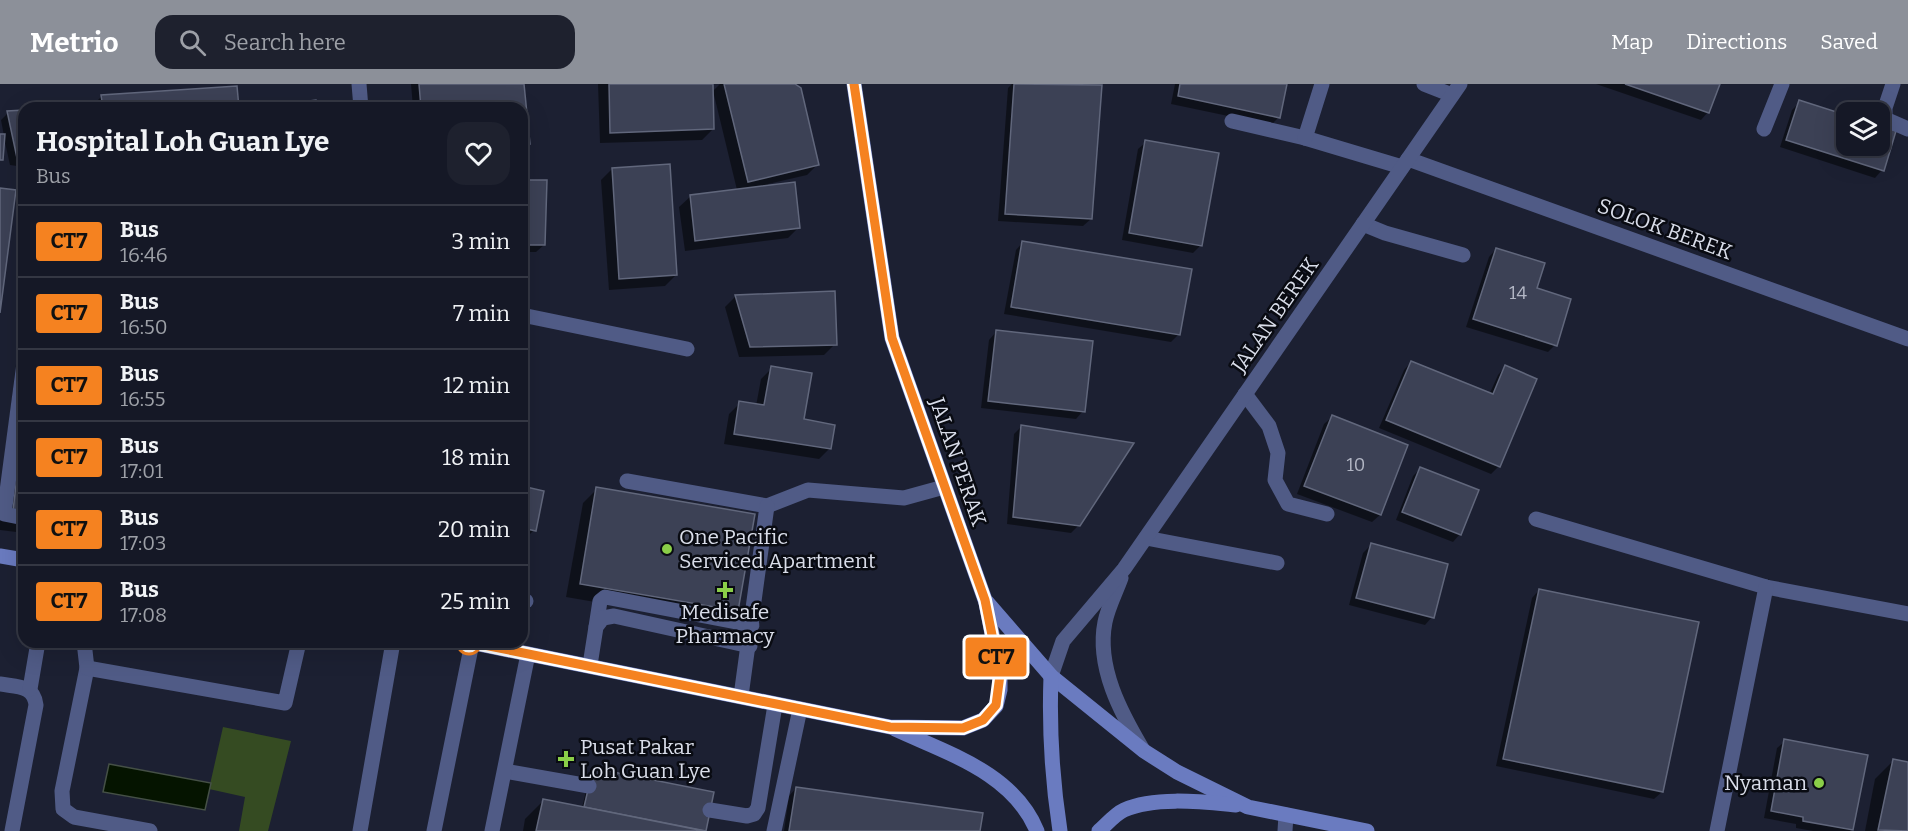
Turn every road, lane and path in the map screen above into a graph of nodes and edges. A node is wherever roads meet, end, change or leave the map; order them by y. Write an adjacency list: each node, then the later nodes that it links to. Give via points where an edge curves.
1 (358, 84): 8 (street)
2 (854, 84): 22 (main road, JALAN PERAK, via 892,338)
3 (1322, 84): 12 (street)
4 (1424, 84): 7 (street)
5 (1782, 84): 10 (street)
6 (1893, 84): 11 (street, via 1885,119)
7 (1456, 90): 13 (street, JALAN BEREK)
8 (360, 102)
9 (1232, 121): 12 (street, SOLOK BEREK)
10 (1764, 129)
11 (1908, 129)
12 (1305, 138): 13 (street, SOLOK BEREK)
13 (1405, 163): 14 (street, JALAN BEREK); 17 (street, SOLOK BEREK)
14 (1363, 224): 15 (street); 19 (street, JALAN BEREK)
15 (1463, 255)
16 (528, 316): 18 (street)
17 (1908, 339)
18 (687, 348)
19 (1245, 394): 24 (street, via 1269,426 1278,453 1275,480 1288,504); 27 (street, JALAN BEREK)
20 (18, 408): 25 (street, via 4,514)
21 (627, 481): 23 (street)
22 (944, 487): 23 (street, via 904,498 807,490); 33 (main road, JALAN PERAK)
23 (767, 506): 35 (street)
24 (1327, 514)
25 (18, 517)
26 (1536, 519): 32 (street)
27 (1146, 538): 30 (street); 31 (street, JALAN BEREK)
28 (0, 556): 29 (main road)
29 (18, 559)
30 (1277, 563)
31 (1124, 569): 47 (street, JALAN BEREK, via 1064,641); 54 (street, JALAN BEREK, via 1105,622 1104,655 1124,718)
32 (1766, 586): 34 (street); 71 (street)
33 (985, 600): 47 (main road, JALAN PERAK); 53 (main road, via 1000,675 996,705 983,720 963,728)
34 (1908, 614)
35 (752, 625): 36 (street, via 605,597 600,601); 37 (street)
36 (596, 627): 37 (street, via 603,618 614,616); 45 (street)
37 (750, 646): 50 (street)
38 (37, 648): 49 (street)
39 (85, 648): 46 (street)
40 (298, 648): 46 (street, via 285,703)
41 (392, 648): 63 (street)
42 (469, 648): 64 (street)
43 (499, 648): 44 (main road)
44 (528, 654): 45 (main road); 55 (street)
45 (590, 665): 50 (main road)
46 (87, 668): 62 (street, via 62,792 63,809 74,817)
47 (1051, 676): 54 (main road, JALAN PERAK); 68 (main road, via 1052,778)
48 (0, 684): 49 (street)
49 (30, 689): 61 (street, via 36,705)
50 (741, 696): 51 (main road)
51 (775, 705): 52 (main road); 58 (street, via 758,808 747,816)
52 (800, 709): 53 (main road); 66 (street)
53 (890, 727): 67 (main road, via 997,778 1030,814)
54 (1144, 751): 57 (main road, JALAN PERAK)
55 (505, 771): 56 (street); 65 (street)
56 (589, 786)
57 (1248, 807): 59 (main road); 69 (main road, via 1161,802 1124,810)
58 (710, 810)
59 (1286, 815): 60 (main road); 70 (street)
60 (1359, 830)
61 (12, 831)
62 (150, 831)
63 (360, 831)
64 (434, 831)
65 (492, 831)
66 (774, 831)
67 (1037, 831)
68 (1060, 831)
69 (1099, 831)
70 (1285, 831)
71 (1717, 831)

